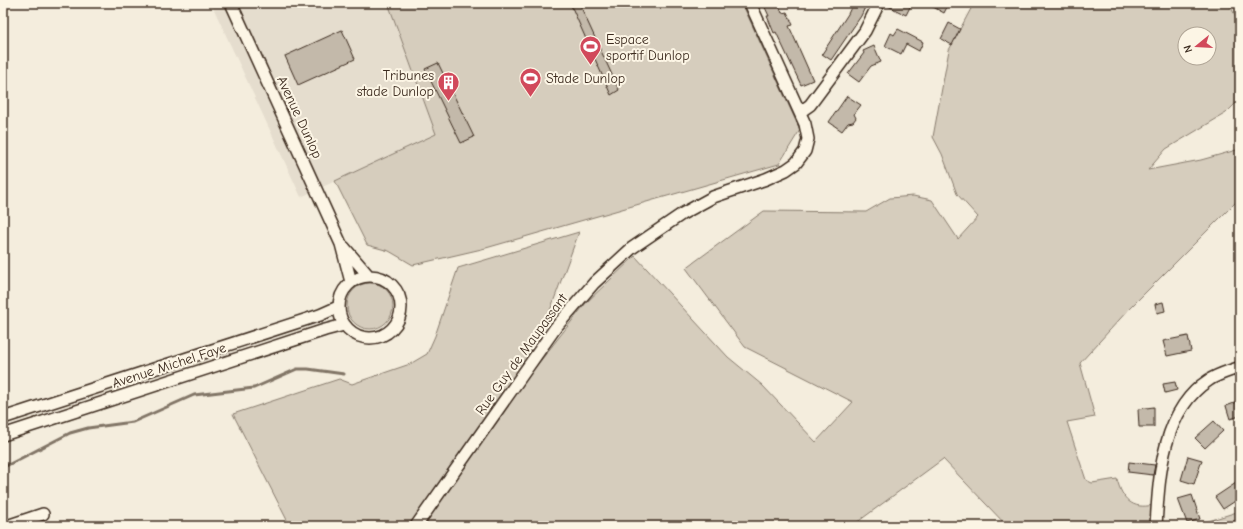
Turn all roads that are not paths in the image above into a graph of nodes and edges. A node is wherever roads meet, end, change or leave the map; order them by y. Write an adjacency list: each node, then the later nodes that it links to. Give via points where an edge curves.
1 (231, 3): 5 (street, Avenue Dunlop)
2 (750, 3): 4 (street, Rue Guy de Maupassant)
3 (879, 3): 4 (street, via 865,31 810,105)
4 (800, 112): 16 (street, Rue Guy de Maupassant, via 808,139 805,151 796,163 766,179 713,197 682,214 632,248 594,283 556,327)
5 (341, 244): 6 (street, Avenue Dunlop); 7 (street, Avenue Dunlop)
6 (368, 275): 7 (street); 9 (street, via 379,276 389,281 396,289 401,299 402,310 399,320 392,330 383,336 373,338 362,338)
7 (350, 282): 8 (street, via 340,297)
8 (338, 307): 9 (street); 11 (street, Avenue Michel Faye, via 320,316)
9 (344, 325): 12 (street, Avenue Michel Faye)
10 (1240, 367): 17 (street, via 1208,381 1193,393 1175,419 1167,441 1161,472)
11 (3, 418)
12 (3, 435)
13 (43, 514): 15 (street)
14 (3, 522): 15 (street)
15 (6, 526)
16 (416, 526)
17 (1156, 526)

